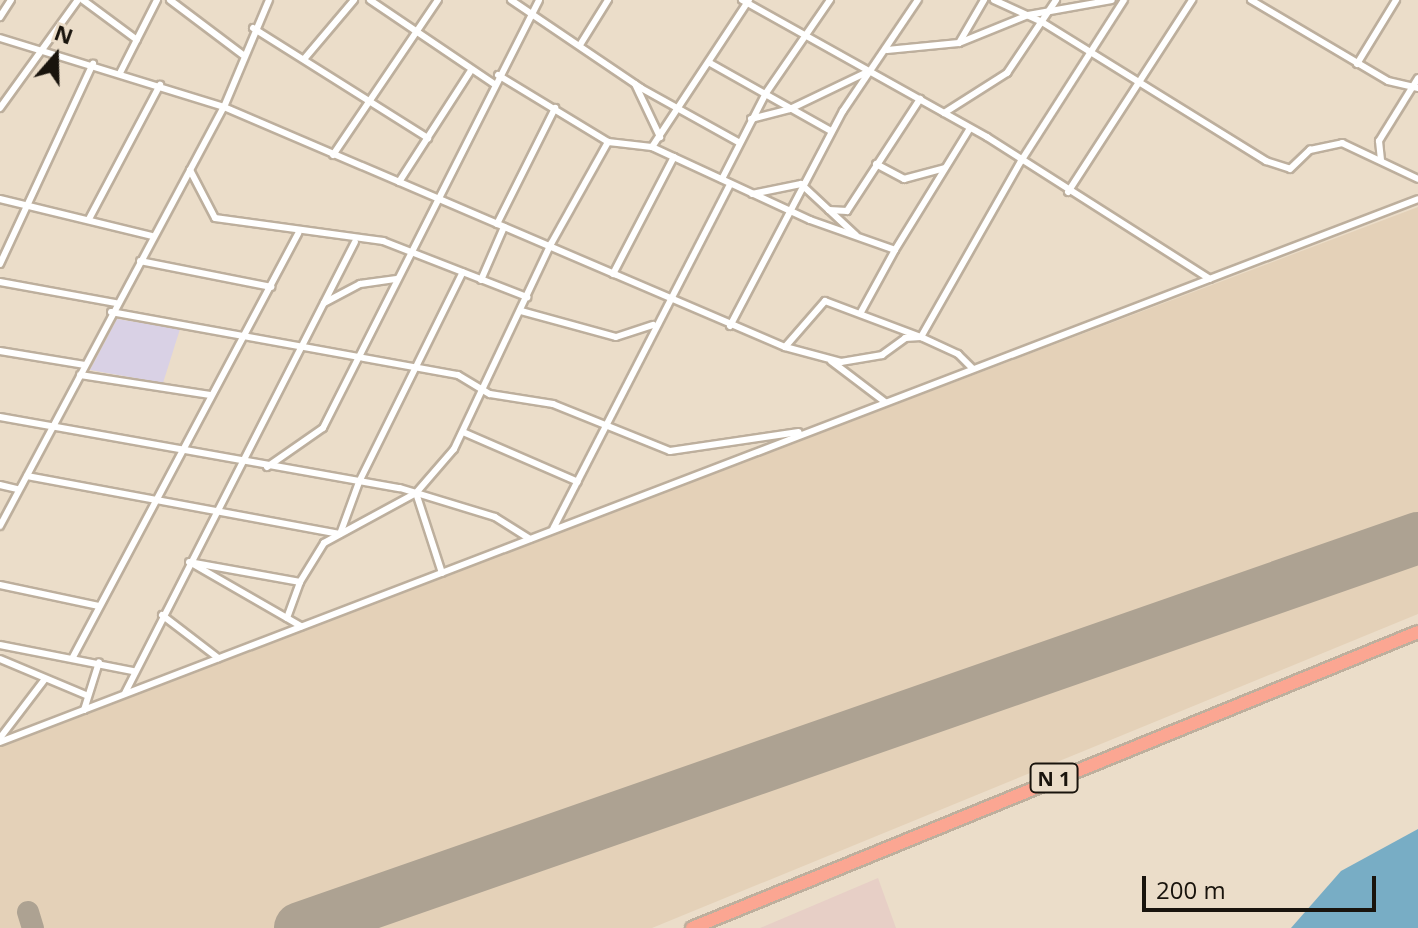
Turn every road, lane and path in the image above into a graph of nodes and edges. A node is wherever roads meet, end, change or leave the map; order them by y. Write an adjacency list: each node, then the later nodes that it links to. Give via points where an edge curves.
1 (11, 0): 26 (street)
2 (80, 0): 32 (street); 35 (street)
3 (157, 0): 32 (street)
4 (170, 0): 38 (street)
5 (269, 0): 28 (street)
6 (354, 0): 39 (street)
7 (370, 0): 29 (street)
8 (438, 0): 29 (street)
9 (511, 0): 24 (street)
10 (539, 0): 24 (street)
11 (608, 0): 34 (street)
12 (830, 0): 31 (street)
13 (918, 0): 36 (street)
14 (984, 0): 33 (street)
15 (994, 0): 25 (street)
16 (1056, 0): 23 (street)
17 (1112, 0): 23 (street)
18 (1124, 0): 37 (street)
19 (1192, 0): 48 (street)
20 (1396, 0): 42 (street)
21 (1257, 1): 42 (street)
22 (746, 2): 31 (street); 40 (street)
23 (1049, 11): 25 (street); 27 (street)
24 (530, 14): 34 (street); 46 (street)
25 (1028, 15): 27 (street); 33 (street)
26 (0, 17)
27 (1042, 22): 37 (street); 61 (street, via 1007,73)
28 (253, 28): 38 (street); 39 (street)
29 (415, 31): 43 (street); 55 (street)
30 (0, 38): 35 (street)
31 (805, 38): 45 (street); 53 (street)
32 (137, 40): 44 (street)
33 (959, 43): 36 (street)
34 (580, 45): 50 (street)
35 (40, 48): 41 (street); 57 (street)
36 (887, 50): 45 (street)
37 (1090, 54): 48 (street); 72 (street)
38 (243, 55): 56 (street)
39 (305, 58): 55 (street)
40 (710, 63): 53 (street); 59 (street)
41 (93, 64): 44 (street); 86 (street)
42 (1357, 64): 52 (street)
43 (470, 72): 49 (street); 66 (street)
44 (120, 73): 51 (street)
45 (865, 73): 54 (street); 60 (street); 64 (street)
46 (498, 75): 49 (street); 58 (street)
47 (1418, 78): 52 (street)
48 (1139, 82): 76 (street, via 1266,161 1290,169 1310,150 1342,143); 81 (street)
49 (494, 84): 85 (street)
50 (635, 84): 59 (street); 65 (street)
51 (160, 85): 56 (street); 89 (street)
52 (1416, 87): 76 (street, via 1377,149 1382,161)
53 (766, 93): 60 (street); 62 (street)
54 (920, 99): 61 (street); 73 (street)
55 (369, 103): 66 (street); 70 (street)
56 (224, 107): 70 (street); 75 (street)
57 (0, 108)
58 (555, 108): 67 (street); 90 (street)
59 (680, 108): 65 (street); 68 (street)
60 (790, 109): 62 (street); 64 (street)
61 (944, 113): 63 (street)
62 (751, 119): 68 (street)
63 (970, 128): 72 (street); 74 (street)
64 (831, 131): 80 (street)
65 (660, 137): 69 (street)
66 (428, 138): 78 (street)
67 (608, 142): 69 (street); 95 (street)
68 (738, 142): 77 (street)
69 (652, 147): 71 (street)
70 (333, 155): 78 (street)
71 (674, 157): 77 (street); 101 (street)
72 (1021, 161): 81 (street); 116 (street)
73 (876, 164): 74 (street, via 904,179); 87 (street, via 847,211)
74 (945, 168): 96 (street)
75 (190, 170): 91 (street, via 210,215); 92 (street)
76 (1417, 178)
77 (722, 179): 79 (street)
78 (399, 182): 85 (street)
79 (730, 184): 82 (street); 108 (street)
80 (801, 184): 82 (street); 87 (street); 88 (street)
81 (1068, 192): 103 (street)
82 (752, 194): 88 (street)
83 (0, 199): 86 (street)
84 (1418, 199): 103 (street)
85 (439, 200): 90 (street); 97 (street)
86 (31, 206): 89 (street); 99 (street)
87 (829, 210): 93 (street)
88 (790, 211): 93 (street); 115 (street)
89 (89, 219): 92 (street)
90 (500, 226): 95 (street); 104 (street)
91 (298, 233): 94 (street); 106 (street)
92 (152, 236): 98 (street)
93 (857, 236): 96 (street)
94 (355, 242): 97 (street, via 380,240); 110 (street)
95 (551, 244): 101 (street); 107 (street)
96 (895, 250): 113 (street)
97 (411, 251): 100 (street); 102 (street)
98 (140, 261): 106 (street); 109 (street)
99 (0, 264)
100 (463, 272): 104 (street); 124 (street)
101 (613, 274): 108 (street)
102 (397, 279): 110 (street, via 360,284); 121 (street)
103 (1210, 279): 125 (street)
104 (481, 280): 107 (street)
105 (0, 282): 109 (street)
106 (271, 287): 117 (street)
107 (527, 297): 111 (street)
108 (672, 299): 114 (street); 115 (street)
109 (116, 303): 112 (street)
110 (324, 303): 119 (street)
111 (521, 311): 114 (street, via 616,337); 127 (street)
112 (111, 312): 117 (street); 123 (street)
113 (861, 312): 116 (street); 118 (street, via 825,301)
114 (653, 325): 131 (street)
115 (730, 326): 118 (street)
116 (921, 337): 122 (street, via 905,338 882,355); 125 (street, via 958,354)
117 (246, 338): 119 (street); 128 (street)
118 (785, 347): 122 (street)
119 (302, 349): 121 (street); 136 (street)
120 (0, 351): 123 (street)
121 (358, 358): 124 (street); 137 (street, via 323,428)
122 (830, 361): 129 (street)
123 (85, 365): 126 (street)
124 (417, 368): 127 (street, via 458,375); 139 (street)
125 (972, 368): 129 (street)
126 (80, 375): 128 (street); 132 (street)
127 (479, 389): 131 (street, via 553,404); 134 (street)
128 (210, 395): 135 (street)
129 (885, 402): 133 (street)
130 (0, 417): 132 (street)
131 (606, 424): 133 (street, via 682,453 736,438); 140 (street)
132 (53, 427): 135 (street); 138 (street)
133 (809, 431): 147 (street)
134 (463, 432): 140 (street); 143 (street)
135 (181, 450): 136 (street); 144 (street)
136 (241, 462): 137 (street); 145 (street)
137 (267, 467): 139 (street)
138 (27, 476): 142 (street); 144 (street)
139 (359, 482): 143 (street); 148 (street)
140 (578, 482): 147 (street)
141 (0, 485): 142 (street)
142 (18, 489): 146 (street)
143 (416, 493): 148 (street); 149 (street, via 495,517); 151 (street)
144 (159, 500): 145 (street); 154 (street)
145 (217, 515): 148 (street); 150 (street)
146 (0, 526)
147 (553, 530): 149 (street)
148 (340, 534): 152 (street, via 316,552)
149 (530, 539): 151 (street)
150 (189, 562): 152 (street); 155 (street); 156 (street)
151 (442, 573): 157 (street)
152 (300, 582): 156 (street)
153 (0, 585): 154 (street)
154 (99, 606): 160 (street)
155 (162, 615): 161 (street); 164 (street)
156 (287, 618): 157 (street)
157 (301, 626): 161 (street)
158 (1418, 632): 170 (highway, N 1)
159 (0, 645): 160 (street)
160 (73, 657): 163 (street)
161 (218, 658): 166 (street)
162 (0, 659): 165 (street)
163 (99, 662): 164 (street); 167 (street)
164 (133, 671): 166 (street)
165 (45, 679): 167 (street); 169 (street)
166 (125, 693): 168 (street)
167 (88, 696): 168 (street)
168 (84, 710): 169 (street)
169 (0, 740)
170 (692, 928)

